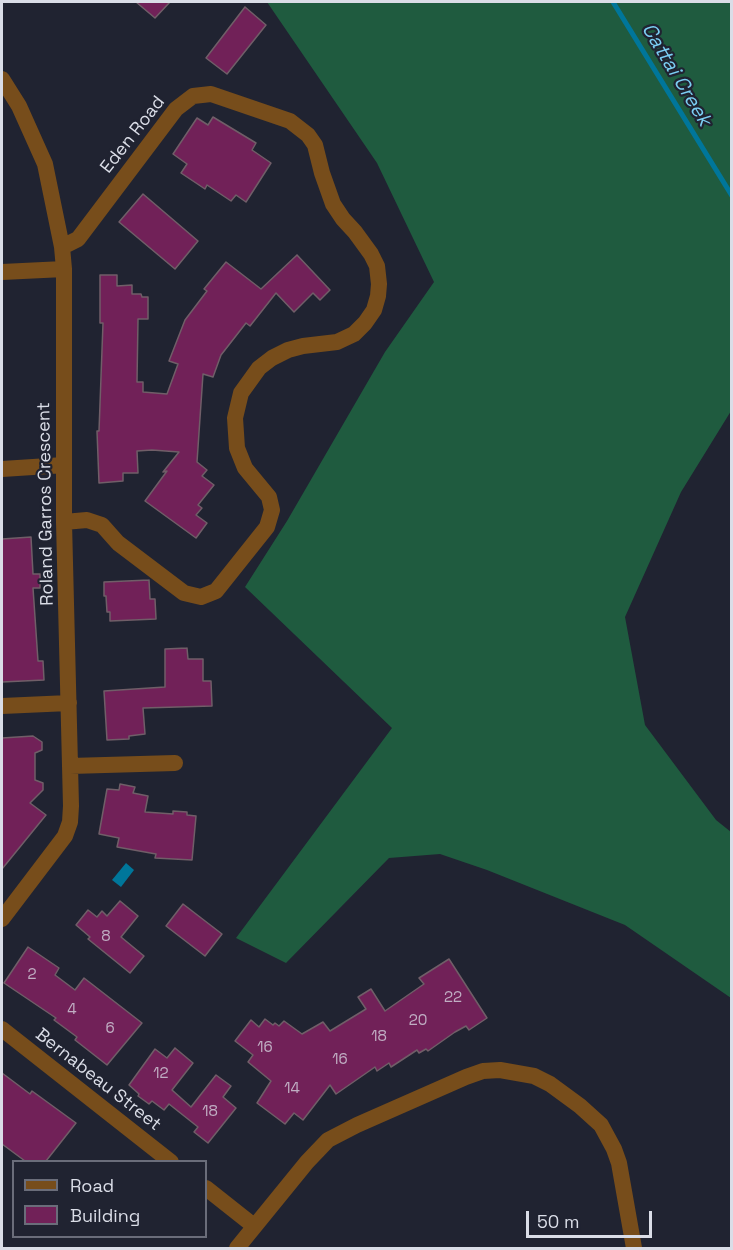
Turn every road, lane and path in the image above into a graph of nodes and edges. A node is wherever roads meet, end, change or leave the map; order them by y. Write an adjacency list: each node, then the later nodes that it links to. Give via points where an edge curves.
1 (2, 79): 2 (street, Roland Garros Crescent, via 45,164)
2 (62, 247): 3 (street, Roland Garros Crescent); 7 (street, Eden Road, via 78,239 176,109 193,96 211,94 290,121 308,135 315,145 333,204 371,254 379,284 374,310 354,333 337,342 303,346 272,358 259,368 242,393 235,417 237,448 245,468 269,497 272,510 267,527 216,591 201,597 184,593 118,543 102,525 87,520)
3 (64, 269): 4 (street); 5 (street, Roland Garros Crescent)
4 (2, 273)
5 (64, 465): 6 (street); 7 (street, Roland Garros Crescent)
6 (2, 469)
7 (64, 522): 8 (street, Roland Garros Crescent)
8 (69, 703): 9 (street); 11 (street, Roland Garros Crescent)
9 (2, 706)
10 (175, 763): 11 (street)
11 (70, 766): 12 (street, Roland Garros Crescent, via 70,822 65,836)
12 (2, 918)
13 (2, 1029): 14 (street, Bernabeau Street)
14 (170, 1160)
15 (207, 1189): 16 (street)
16 (254, 1226): 17 (street); 18 (street, via 318,1150 335,1136 466,1077 500,1070 534,1076 550,1084 601,1125 619,1163)
17 (237, 1248)
18 (633, 1248)

